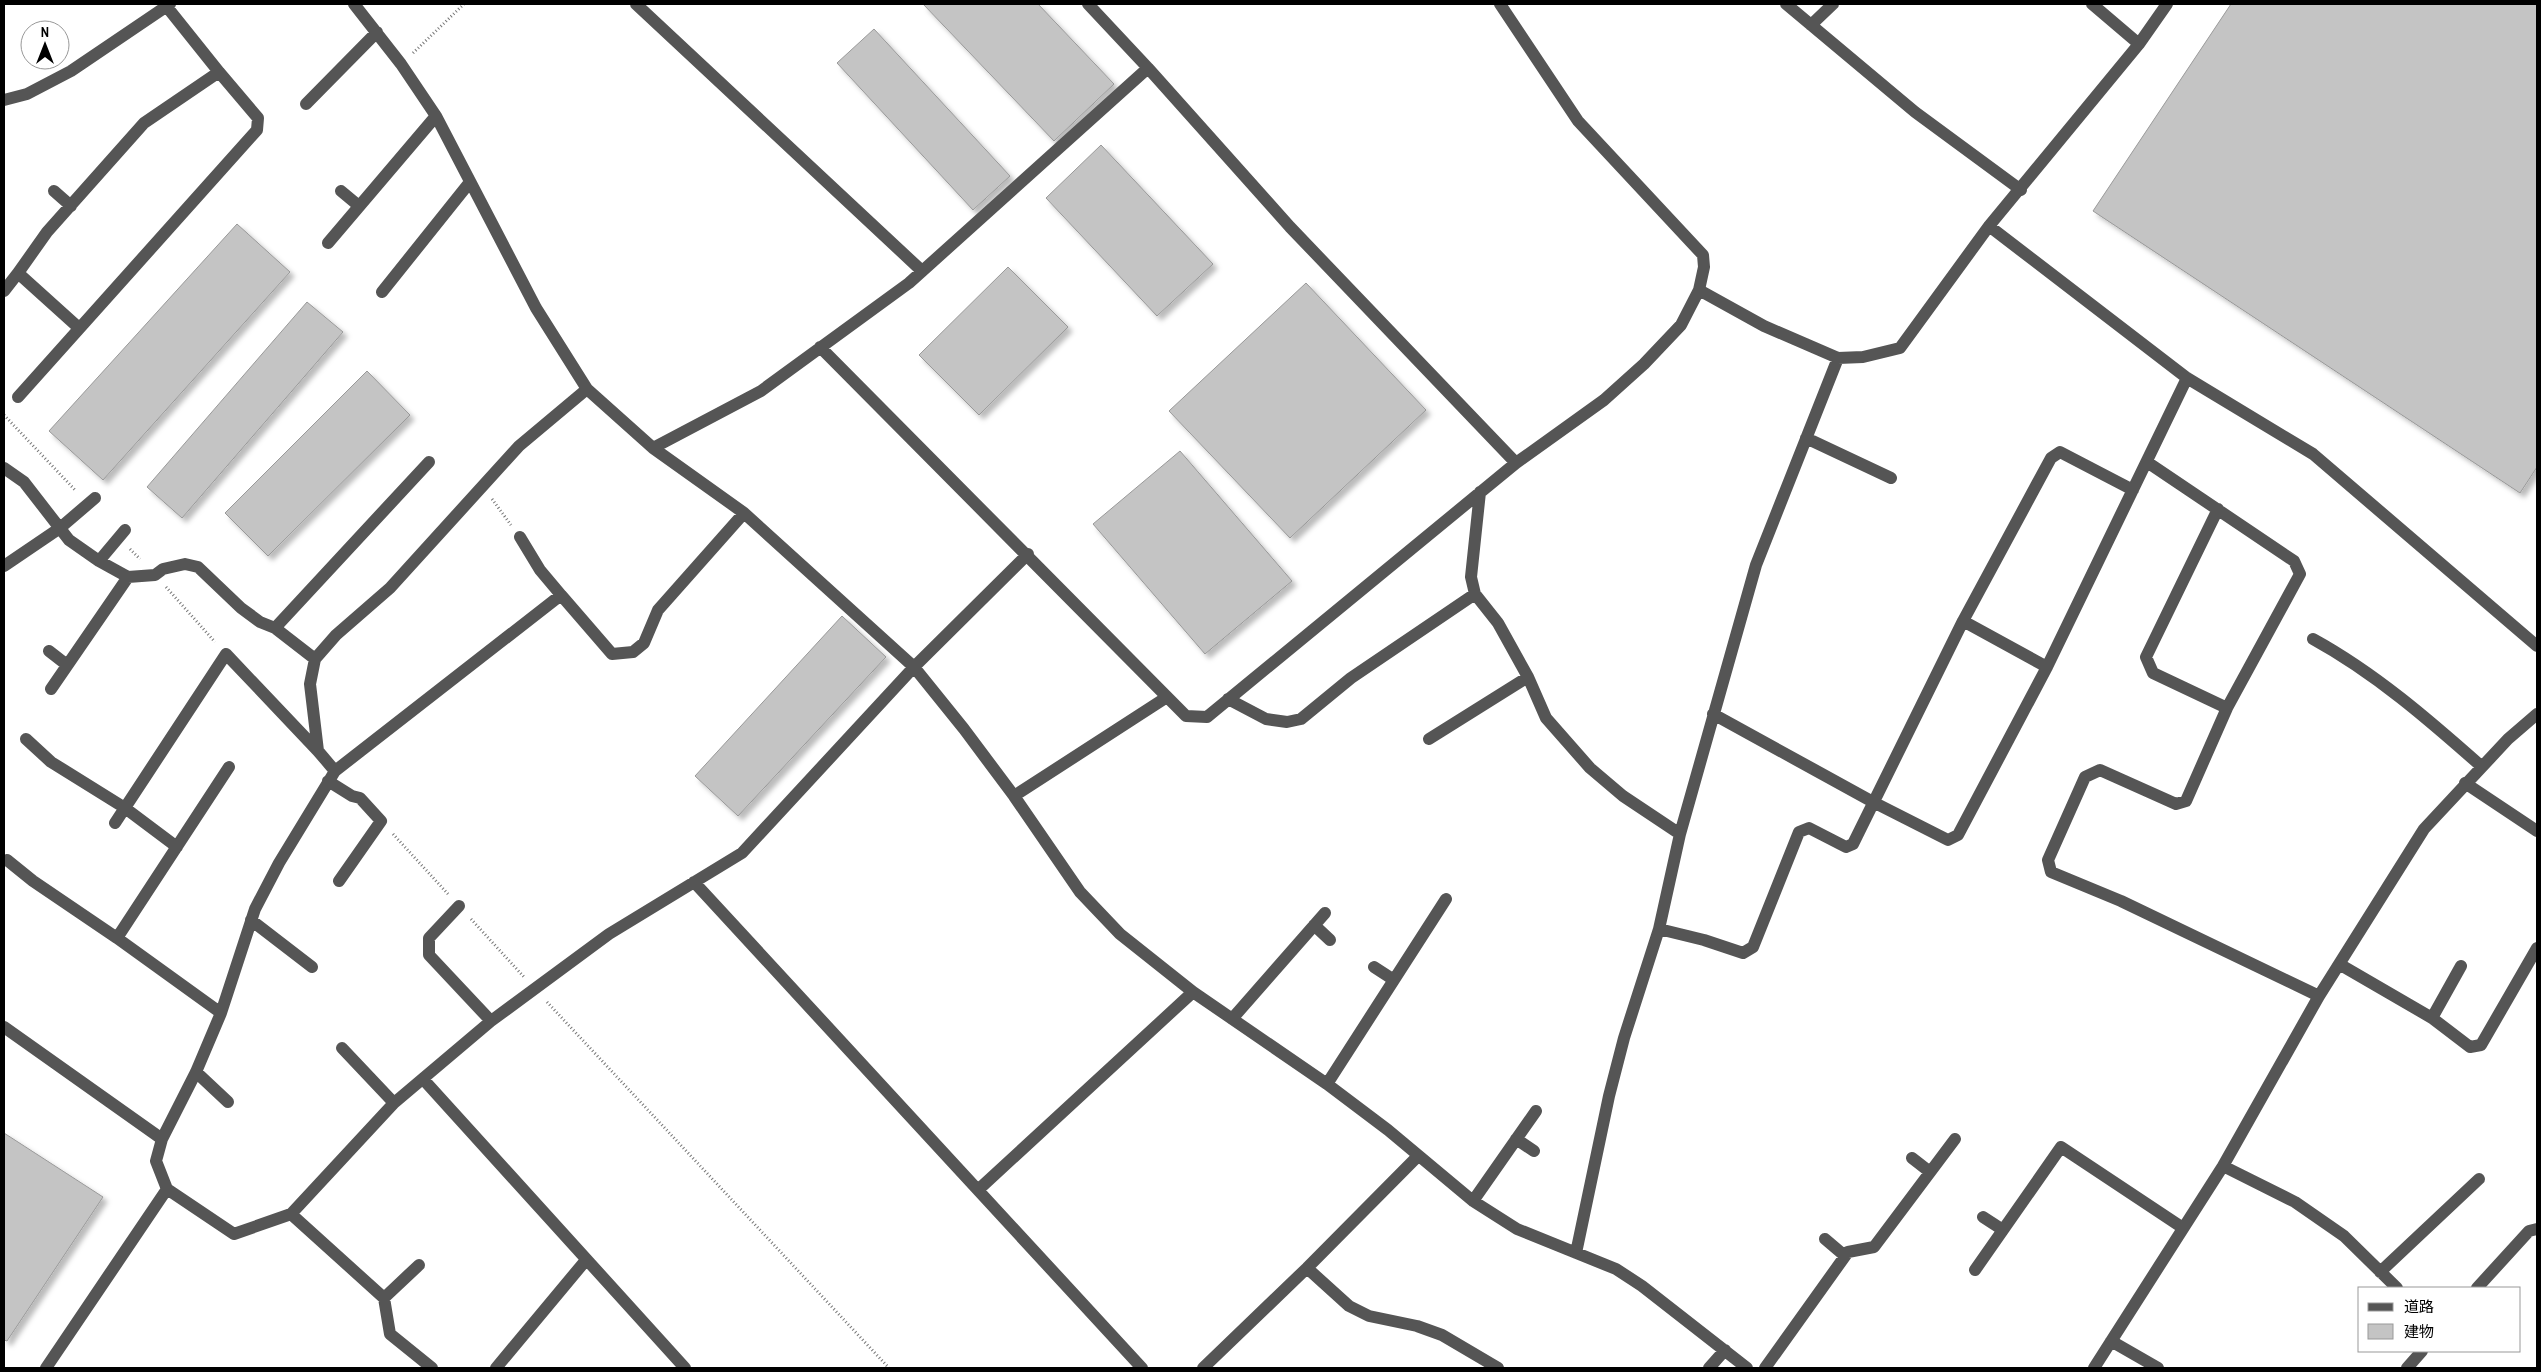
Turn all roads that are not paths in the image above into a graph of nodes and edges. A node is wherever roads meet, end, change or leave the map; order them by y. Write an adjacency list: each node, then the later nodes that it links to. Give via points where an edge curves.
1 (354, 4): 11 (street)
2 (636, 4): 26 (street)
3 (1088, 4): 13 (street)
4 (1500, 4): 29 (street, via 1578,120 1703,255)
5 (1786, 4): 10 (street)
6 (1833, 4): 10 (street)
7 (2092, 4): 12 (street)
8 (2167, 4): 12 (street)
9 (169, 5): 14 (street); 15 (street, via 72,71 27,94)
10 (1811, 25): 19 (street, via 1914,112)
11 (378, 32): 16 (street); 17 (street)
12 (2139, 44): 19 (street)
13 (1148, 68): 26 (street); 41 (street, via 1290,227)
14 (218, 72): 22 (street, via 144,123); 31 (street, via 258,118 257,130)
15 (4, 100)
16 (306, 104)
17 (436, 116): 18 (street); 23 (street)
18 (470, 182): 30 (street); 35 (street, via 536,308)
19 (2021, 190): 24 (street)
20 (54, 191): 22 (street)
21 (341, 191): 23 (street)
22 (70, 206): 27 (street)
23 (359, 206): 25 (street)
24 (1989, 226): 33 (street, via 1900,348 1863,358); 34 (street)
25 (328, 243)
26 (922, 271): 32 (street)
27 (18, 273): 28 (street); 31 (street)
28 (4, 290)
29 (1699, 290): 33 (street, via 1764,326); 41 (street, via 1681,325 1644,364 1604,400)
30 (382, 292)
31 (79, 328): 36 (street)
32 (820, 347): 38 (street, via 761,391); 52 (street)
33 (1838, 358): 37 (street)
34 (2188, 378): 40 (street); 61 (street, via 2313,454)
35 (587, 389): 38 (street); 63 (street, via 519,446 390,588 336,635)
36 (18, 397)
37 (1806, 438): 43 (street); 72 (street, via 1756,565)
38 (653, 448): 48 (street)
39 (429, 462): 59 (street)
40 (2147, 462): 44 (street); 47 (street)
41 (1516, 463): 45 (street)
42 (4, 468): 49 (street, via 24,482)
43 (1891, 478)
44 (2133, 490): 58 (street, via 2060,452 2050,458); 65 (street)
45 (1480, 492): 56 (street, via 1471,577); 70 (street)
46 (95, 498): 49 (street)
47 (2218, 508): 71 (street, via 2294,561 2300,574); 71 (street, via 2146,657 2153,673)
48 (744, 513): 57 (street, via 658,610 644,644 633,652 612,654); 66 (street)
49 (60, 528): 53 (street, via 69,540); 54 (street)
50 (125, 530): 53 (street)
51 (520, 537): 57 (street)
52 (1028, 554): 66 (street); 69 (street)
53 (99, 561): 55 (street)
54 (4, 566)
55 (128, 577): 59 (street, via 155,575 171,561 198,567 240,608); 64 (street)
56 (1475, 594): 67 (street, via 1498,623); 70 (street, via 1351,678 1301,719 1287,722 1266,719)
57 (561, 596): 79 (street)
58 (1963, 621): 65 (street); 82 (street)
59 (274, 628): 63 (street)
60 (2313, 639): 77 (street, via 2344,656 2393,692)
61 (2537, 646)
62 (49, 651): 64 (street)
63 (315, 659): 76 (street, via 310,684)
64 (67, 665): 68 (street)
65 (2047, 667): 82 (street, via 1958,835 1948,840)
66 (914, 668): 81 (street); 90 (street, via 742,853)
67 (1528, 677): 75 (street); 86 (street, via 1546,718 1590,768 1623,796)
68 (51, 689)
69 (1166, 697): 70 (street, via 1186,716 1207,717); 81 (street)
70 (1228, 699)
71 (2227, 708): 106 (street, via 2186,800 2176,804 2100,770 2085,776 2048,860 2051,872 2121,901)
72 (1713, 714): 82 (street); 86 (street)
73 (2537, 714): 77 (street)
74 (26, 739): 83 (street, via 51,762)
75 (1429, 739)
76 (318, 751): 79 (street); 83 (street, via 226,654)
77 (2481, 766): 80 (street)
78 (229, 767): 87 (street)
79 (332, 776): 89 (street, via 352,796 360,798 381,821); 94 (street, via 280,863)
80 (2465, 783): 85 (street); 100 (street, via 2424,829)
81 (1014, 796): 105 (street, via 1080,892 1120,934)
82 (1873, 802): 96 (street, via 1853,844 1846,847 1810,828 1799,832 1752,948 1743,953)
83 (125, 808): 84 (street); 87 (street)
84 (115, 823)
85 (2537, 831)
86 (1680, 834): 96 (street)
87 (176, 847): 97 (street)
88 (7, 860): 97 (street)
89 (339, 882)
90 (694, 882): 110 (street, via 609,934); 129 (street)
91 (1446, 900): 104 (street)
92 (459, 906): 110 (street, via 429,938 429,955)
93 (1325, 913): 95 (street)
94 (251, 920): 102 (street); 107 (street)
95 (1314, 925): 98 (street); 109 (street)
96 (1659, 929): 137 (street, via 1613,1079)
97 (117, 938): 107 (street)
98 (1330, 940)
99 (2537, 948): 108 (street, via 2481,1044 2470,1047)
100 (2339, 964): 106 (street); 108 (street)
101 (2461, 966): 108 (street)
102 (312, 967)
103 (1374, 967): 104 (street)
104 (1394, 980): 115 (street)
105 (1193, 992): 109 (street); 129 (street)
106 (2319, 996): 125 (street)
107 (221, 1013): 113 (street)
108 (2432, 1018)
109 (1232, 1019): 115 (street)
110 (490, 1020): 114 (street)
111 (4, 1027): 119 (street)
112 (342, 1048): 117 (street)
113 (196, 1072): 116 (street); 119 (street)
114 (423, 1079): 117 (street); 139 (street)
115 (1327, 1084): 123 (street)
116 (228, 1102)
117 (394, 1103): 131 (street)
118 (1536, 1110): 120 (street)
119 (162, 1139): 128 (street, via 156,1161)
120 (1516, 1139): 122 (street); 130 (street)
121 (1955, 1139): 126 (street)
122 (1534, 1151)
123 (1418, 1156): 130 (street); 141 (street)
124 (1912, 1158): 126 (street)
125 (2223, 1166): 133 (street); 143 (street, via 2295,1202 2344,1236)
126 (1930, 1172): 138 (street, via 1874,1247 1848,1252)
127 (2479, 1179): 143 (street)
128 (167, 1189): 131 (street, via 234,1234); 150 (street)
129 (978, 1190): 154 (street)
130 (1474, 1201): 137 (street, via 1517,1229)
131 (291, 1214): 146 (street)
132 (1984, 1217): 135 (street)
133 (2183, 1228): 135 (street, via 2061,1147); 147 (street)
134 (2537, 1229): 145 (street, via 2529,1231)
135 (2003, 1230): 142 (street)
136 (1825, 1240): 138 (street)
137 (1576, 1253): 148 (street, via 1616,1270 1642,1286)
138 (1845, 1256): 159 (street)
139 (586, 1260): 152 (street); 153 (street)
140 (419, 1265): 146 (street)
141 (1307, 1268): 155 (street); 156 (street, via 1349,1306 1369,1316 1442,1335)
142 (1975, 1270)
143 (2380, 1272): 144 (street)
144 (2396, 1287)
145 (2478, 1287)
146 (384, 1298): 151 (street, via 390,1334)
147 (2112, 1341): 160 (street); 161 (street)
148 (1725, 1350): 157 (street); 158 (street)
149 (2421, 1352): 162 (street)
150 (46, 1368)
151 (432, 1368)
152 (496, 1368)
153 (685, 1368)
154 (1142, 1368)
155 (1203, 1368)
156 (1498, 1368)
157 (1709, 1368)
158 (1747, 1368)
159 (1765, 1368)
160 (2094, 1368)
161 (2158, 1368)
162 (2407, 1368)

